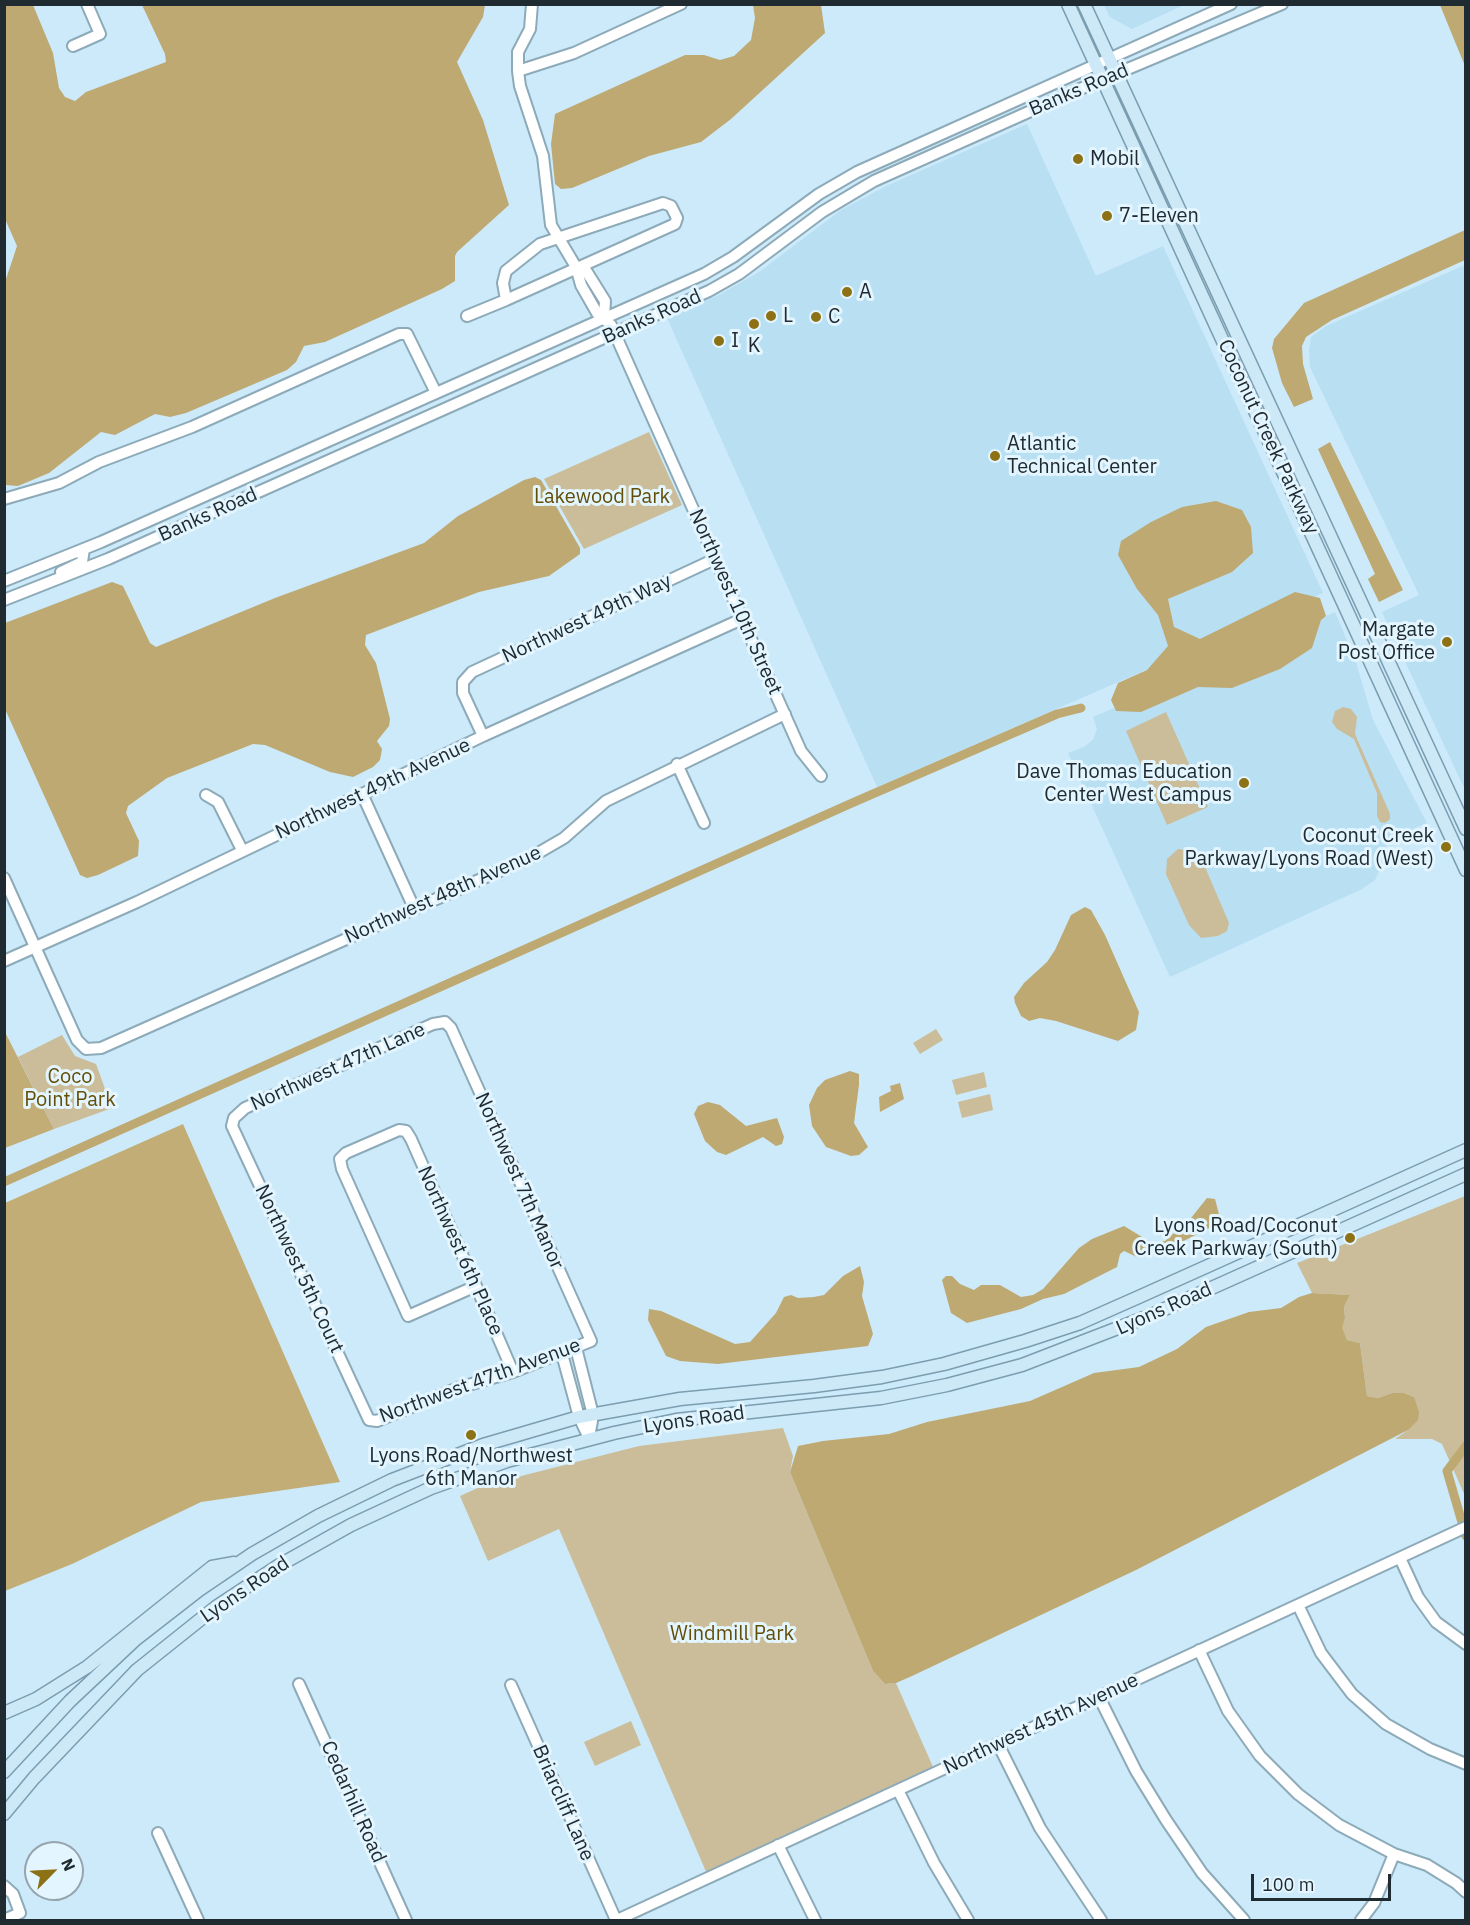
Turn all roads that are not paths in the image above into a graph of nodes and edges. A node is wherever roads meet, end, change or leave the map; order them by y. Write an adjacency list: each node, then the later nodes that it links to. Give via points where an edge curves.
1 (87, 4): 8 (street, via 100,34)
2 (532, 4): 11 (street, Banks Road, via 530,29 518,52)
3 (681, 4): 11 (street, via 574,52)
4 (1068, 4): 10 (main road, Coconut Creek Parkway)
5 (1084, 4): 9 (main road, Coconut Creek Parkway)
6 (1231, 4): 9 (street, Banks Road)
7 (1282, 4): 12 (street, Banks Road)
8 (73, 45)
9 (1109, 59): 10 (street, Banks Road); 12 (main road, Coconut Creek Parkway)
10 (1096, 65): 13 (main road, Coconut Creek Parkway); 18 (street, Banks Road, via 857,172 819,194 733,257)
11 (518, 71): 14 (street, Banks Road, via 543,156 551,225)
12 (1117, 74): 13 (street, Banks Road); 33 (main road, Coconut Creek Parkway)
13 (1102, 80): 18 (street, Banks Road, via 874,181 822,212 739,274 709,291); 35 (main road, Coconut Creek Parkway)
14 (559, 239): 15 (street, Banks Road); 15 (street, via 663,203 671,206 677,218 675,224); 16 (street, via 540,244 506,271 503,283)
15 (576, 267): 16 (street); 18 (street, Banks Road, via 585,269 605,301)
16 (507, 300): 17 (street)
17 (467, 316)
18 (610, 325): 19 (street, Banks Road); 22 (street, Northwest 10th Street); 24 (street, Banks Road, via 108,559)
19 (436, 393): 20 (street, via 407,334 399,334 58,483); 21 (street, Banks Road)
20 (4, 499)
21 (84, 549): 23 (street, Banks Road); 24 (street, via 82,562)
22 (715, 559): 25 (street, Northwest 10th Street); 27 (street, Northwest 49th Way, via 472,672 463,682 463,693)
23 (4, 581)
24 (4, 600)
25 (742, 619): 26 (street, Northwest 10th Street); 27 (street, Northwest 49th Avenue)
26 (785, 714): 28 (street, Northwest 48th Avenue); 29 (street, Northwest 10th Street, via 801,751)
27 (483, 736): 31 (street, Northwest 49th Avenue)
28 (677, 764): 32 (street); 37 (street, Northwest 48th Avenue, via 606,801 564,838 533,856)
29 (821, 776)
30 (206, 795): 34 (street, via 218,802)
31 (363, 796): 34 (street, Northwest 49th Avenue); 37 (street)
32 (704, 823)
33 (1466, 829)
34 (242, 850): 38 (street, Northwest 49th Avenue)
35 (1466, 870)
36 (4, 878): 38 (street)
37 (414, 908): 38 (street, Northwest 48th Avenue, via 100,1048 86,1049 78,1040)
38 (35, 947): 39 (street, Northwest 49th Avenue)
39 (4, 961)
40 (445, 1022): 41 (street, Northwest 47th Lane, via 245,1108); 45 (street, Northwest 7th Manor)
41 (234, 1118): 51 (street, Northwest 5th Court, via 232,1126)
42 (1466, 1150): 49 (main road, Lyons Road, via 1080,1323 1025,1341 882,1377 680,1399)
43 (1466, 1174): 52 (main road, Lyons Road, via 1149,1316 1022,1365 946,1386 881,1398 676,1420)
44 (476, 1286): 44 (street, Northwest 6th Place, via 406,1131 399,1130 340,1159 408,1316); 48 (street, Northwest 6th Place)
45 (591, 1341): 46 (street, Northwest 47th Avenue)
46 (576, 1348): 47 (street, Northwest 47th Avenue); 49 (street)
47 (562, 1354): 48 (street, Northwest 47th Avenue); 50 (street)
48 (513, 1372): 51 (street, Northwest 47th Avenue, via 459,1388 377,1421)
49 (593, 1415): 50 (main road, Lyons Road); 52 (street)
50 (579, 1418): 52 (street); 55 (main road, Lyons Road, via 493,1441 385,1482)
51 (369, 1420)
52 (589, 1438): 67 (main road, Lyons Road, via 431,1488 351,1525 278,1566 216,1607 137,1670)
53 (1466, 1527): 54 (street, Northwest 45th Avenue)
54 (1400, 1558): 56 (street, Northwest 45th Avenue); 57 (street, via 1418,1597 1436,1622)
55 (241, 1561): 62 (main road, via 212,1567 87,1667 36,1699); 65 (main road, Lyons Road, via 136,1639 70,1701)
56 (1298, 1605): 58 (street, Northwest 45th Avenue); 64 (street, via 1322,1653 1352,1694 1386,1725)
57 (1466, 1644)
58 (1199, 1650): 61 (street, Northwest 45th Avenue); 70 (street, via 1228,1711 1260,1756 1298,1794 1339,1825)
59 (299, 1684): 75 (street, Cedarhill Road)
60 (511, 1685): 76 (street, Briarcliff Lane)
61 (1099, 1697): 63 (street, Northwest 45th Avenue); 80 (street, via 1166,1820 1202,1873)
62 (4, 1713)
63 (998, 1744): 66 (street, Northwest 45th Avenue); 79 (street, via 1040,1828)
64 (1466, 1764)
65 (4, 1772)
66 (898, 1790): 69 (street, Northwest 45th Avenue); 78 (street)
67 (4, 1814)
68 (158, 1833): 74 (street)
69 (778, 1845): 76 (street, Northwest 45th Avenue); 77 (street)
70 (1394, 1854): 72 (street, via 1427,1865); 81 (street, via 1374,1903)
71 (4, 1886): 73 (street, via 13,1894 21,1913)
72 (1466, 1892)
73 (4, 1920)
74 (198, 1920)
75 (406, 1920)
76 (617, 1920)
77 (815, 1920)
78 (968, 1920)
79 (1101, 1920)
80 (1244, 1920)
81 (1361, 1920)

